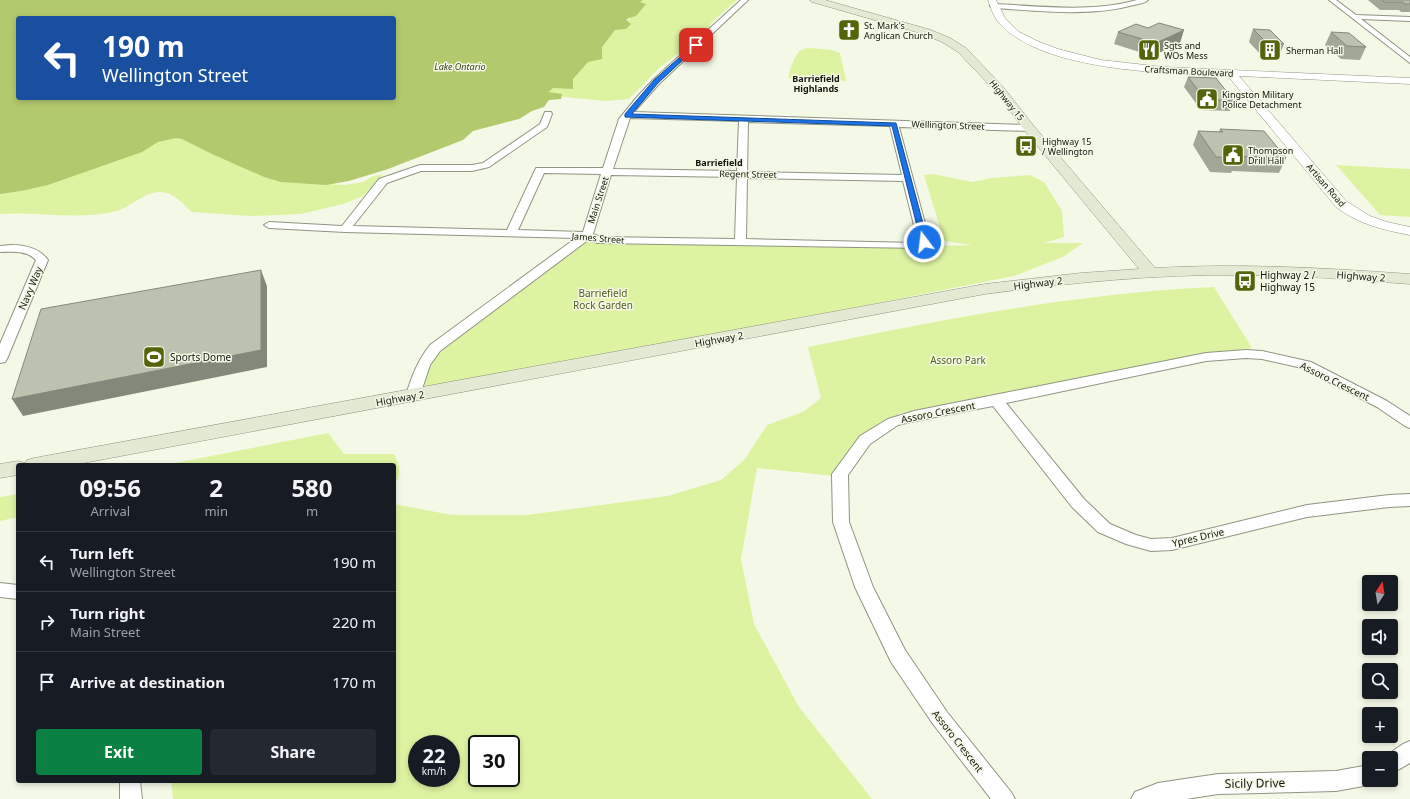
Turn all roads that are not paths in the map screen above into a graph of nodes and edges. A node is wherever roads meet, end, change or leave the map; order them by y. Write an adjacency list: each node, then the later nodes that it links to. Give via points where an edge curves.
1 (745, 0): 12 (street, Main Street, via 656,82)
2 (815, 0): 15 (main road, Highway 15, via 867,16 905,24 946,40 970,58 1000,90)
3 (1145, 0): 5 (street, via 1099,9)
4 (1332, 0): 6 (street)
5 (993, 3): 9 (street, Craftsman Boulevard, via 1000,18 1010,29 1037,44 1064,54 1132,68)
6 (1354, 17): 7 (street); 8 (street)
7 (1410, 19)
8 (1410, 61)
9 (1231, 73): 10 (street, Craftsman Boulevard); 21 (street, Artisan Road, via 1341,204 1349,211 1375,223)
10 (1410, 81)
11 (548, 114): 20 (street, via 544,125 486,165 472,168 420,168 383,181)
12 (628, 115): 13 (street, Wellington Street); 16 (street, Main Street, via 624,120)
13 (744, 119): 14 (street, Wellington Street); 17 (street)
14 (894, 124): 15 (street, Wellington Street); 18 (street)
15 (1029, 128): 26 (main road, Highway 15)
16 (608, 171): 17 (street, Regent Street); 22 (street, Regent Street, via 540,170); 23 (street, Main Street)
17 (742, 174): 18 (street, Regent Street); 24 (street)
18 (907, 178): 24 (street, James Street, via 924,242 919,246)
19 (269, 225): 20 (street, James Street)
20 (345, 229): 22 (street, James Street)
21 (1410, 231)
22 (511, 234): 23 (street, James Street)
23 (587, 235): 24 (street, James Street, via 598,240); 29 (street, Main Street, via 435,348 420,368)
24 (740, 242)
25 (0, 249): 28 (street, Navy Way, via 30,250 37,253 42,260)
26 (1150, 272): 27 (main road, Highway 2, via 1241,270); 29 (main road, Highway 2, via 1074,278 985,290)
27 (1410, 279)
28 (0, 359)
29 (413, 395): 32 (main road, Highway 2)
30 (997, 401): 31 (street, Assoro Crescent, via 1206,357 1262,354 1306,365 1382,404); 35 (street, Ypres Drive, via 1078,503 1104,528 1132,540 1151,544 1172,544 1307,511); 43 (street, Assoro Crescent, via 893,422 865,440 840,474 841,522 864,587 898,656 940,718)
31 (1410, 423)
32 (45, 463)
33 (16, 468): 34 (main road)
34 (0, 471)
35 (1410, 500)
36 (0, 590): 37 (street)
37 (16, 592)
38 (1410, 752): 39 (street)
39 (1398, 760)
40 (1362, 776): 44 (street, Sicily Drive, via 1336,781 1218,784 1158,793)
41 (130, 783): 42 (street)
42 (131, 799)
43 (1004, 799)
44 (1142, 799)

